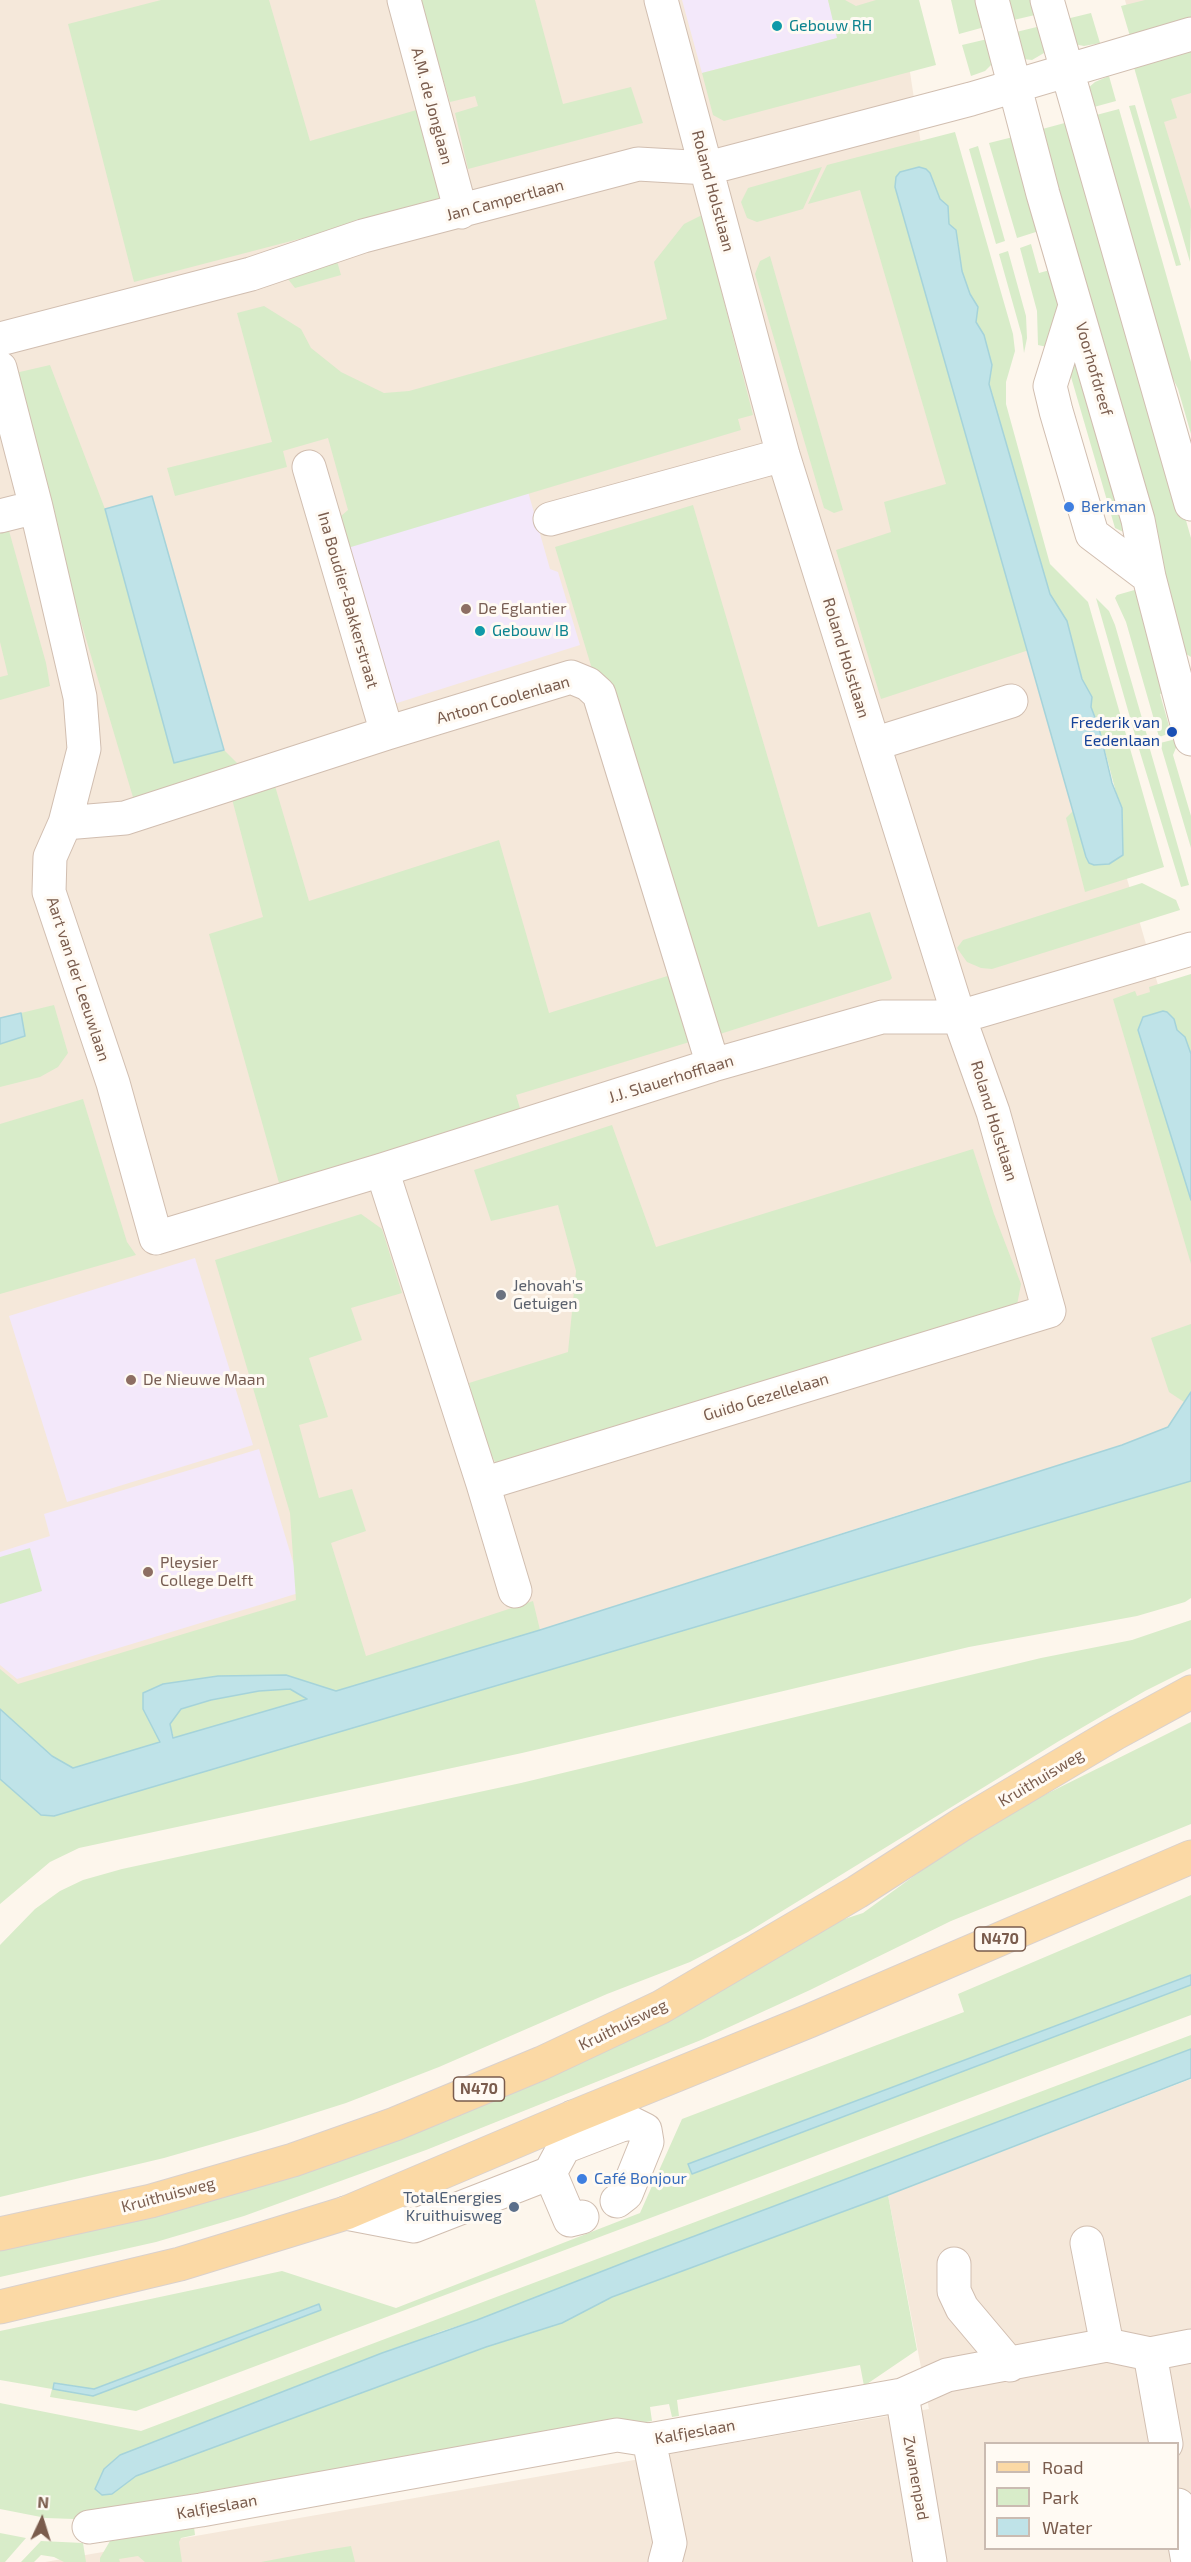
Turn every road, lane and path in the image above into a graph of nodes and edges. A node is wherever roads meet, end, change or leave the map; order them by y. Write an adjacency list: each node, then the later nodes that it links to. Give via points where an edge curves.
1 (404, 0): 9 (street, A.M. de Jonglaan)
2 (661, 0): 8 (street, Roland Holstlaan)
3 (992, 0): 7 (street, Voorhofdreef)
4 (1047, 0): 6 (street)
5 (1191, 34): 6 (street, Jan Campertlaan)
6 (1066, 71): 7 (street, Jan Campertlaan); 15 (street)
7 (1013, 86): 8 (street, Jan Campertlaan); 10 (street, Voorhofdreef)
8 (708, 168): 9 (street, Jan Campertlaan, via 638,164); 13 (street, Roland Holstlaan)
9 (461, 212): 11 (street, Jan Campertlaan, via 363,236 251,274)
10 (1075, 306): 19 (street, Voorhofdreef, via 1138,520); 19 (street, via 1050,386 1056,411 1092,534)
11 (0, 339)
12 (0, 368): 16 (street, Aart van der Leeuwlaan)
13 (783, 455): 18 (street); 23 (street, Roland Holstlaan)
14 (309, 467): 21 (street, Ina Boudier-Bakkerstraat)
15 (1191, 504)
16 (36, 507): 17 (street); 24 (street, Aart van der Leeuwlaan, via 80,697 84,748)
17 (0, 516)
18 (550, 519)
19 (1149, 577): 22 (street, Voorhofdreef)
20 (1011, 701): 23 (street)
21 (387, 733): 24 (street, Antoon Coolenlaan, via 125,818); 27 (street, Antoon Coolenlaan, via 571,677 599,694)
22 (1191, 738)
23 (874, 744): 26 (street, Roland Holstlaan)
24 (65, 823): 29 (street, Aart van der Leeuwlaan, via 50,857 49,892 113,1083)
25 (1191, 949): 26 (street, J.J. Slauerhofflaan)
26 (959, 1017): 27 (street, J.J. Slauerhofflaan, via 882,1017); 30 (street, Roland Holstlaan, via 993,1112)
27 (713, 1065): 28 (street, J.J. Slauerhofflaan)
28 (382, 1170): 29 (street, J.J. Slauerhofflaan); 31 (street)
29 (156, 1238)
30 (1049, 1311): 31 (street, Guido Gezellelaan)
31 (483, 1484): 32 (street)
32 (515, 1591)
33 (1191, 1692): 39 (main road, Kruithuisweg / N470, via 1113,1734 661,2007 542,2063 395,2124 293,2160 151,2201)
34 (1191, 1857): 35 (main road, N470, via 809,2021)
35 (562, 2145): 36 (street, via 621,2125 631,2124 645,2130 647,2142 635,2174 626,2194); 37 (main road, N470); 37 (street, via 414,2226); 38 (street, via 570,2220)
36 (617, 2201)
37 (346, 2212): 42 (main road, N470, via 180,2264)
38 (582, 2217)
39 (0, 2234)
40 (1087, 2243): 43 (street)
41 (954, 2264): 46 (street, via 954,2291 962,2308)
42 (0, 2307)
43 (1107, 2345): 45 (street, Kalfjeslaan); 46 (street, Kalfjeslaan)
44 (1191, 2346): 45 (street, Kalfjeslaan)
45 (1150, 2354): 49 (street)
46 (1010, 2365): 47 (street, Kalfjeslaan, via 947,2375)
47 (902, 2395): 48 (street, Kalfjeslaan); 53 (street, Zwanenpad)
48 (649, 2440): 51 (street, Kalfjeslaan, via 617,2435); 52 (street, via 670,2543)
49 (1166, 2442)
50 (1179, 2511): 54 (street)
51 (89, 2527)
52 (665, 2562)
53 (930, 2562)
54 (1188, 2562)

